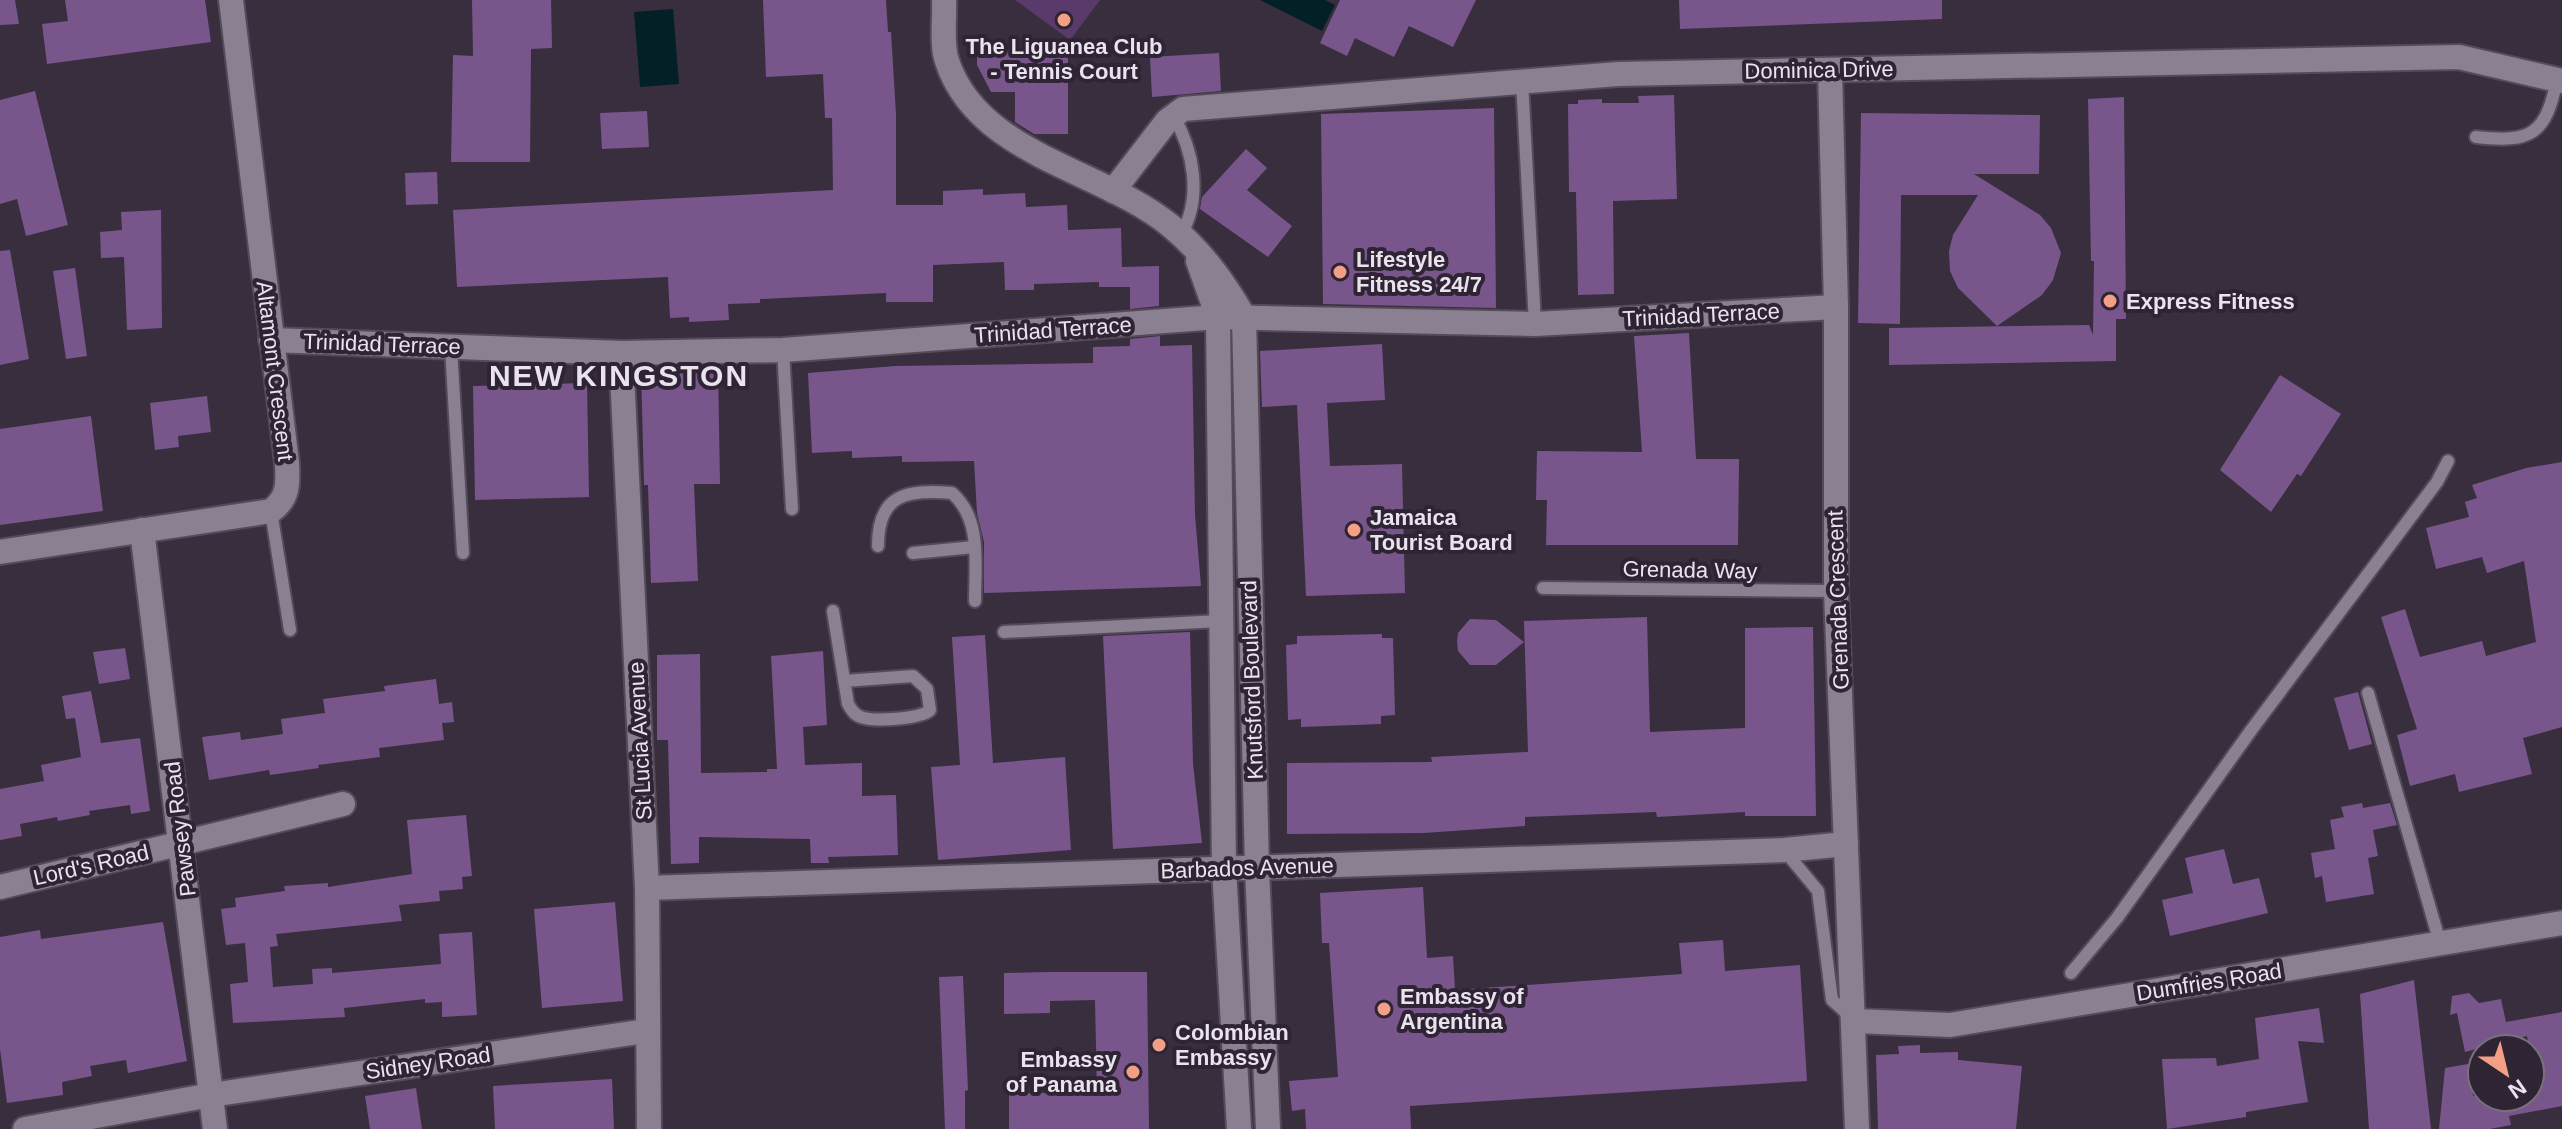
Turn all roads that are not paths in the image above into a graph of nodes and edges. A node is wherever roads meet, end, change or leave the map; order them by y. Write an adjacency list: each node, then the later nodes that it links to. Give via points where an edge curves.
1 (231, 0): 14 (street, Altamont Crescent)
2 (944, 0): 8 (street, Knutsford Boulevard, via 946,59 967,100 1010,139)
3 (1830, 70): 4 (street, Dominica Drive, via 2459,57); 5 (street, Dominica Drive); 10 (street, Grenada Crescent)
4 (2559, 80): 7 (lane, via 2551,111 2536,132 2513,141)
5 (1522, 81): 6 (street, Dominica Drive, via 1183,109); 13 (lane)
6 (1173, 115): 8 (street); 9 (lane, via 1183,132 1195,189)
7 (2476, 137)
8 (1113, 191): 9 (street, Knutsford Boulevard)
9 (1187, 242): 11 (street, Knutsford Boulevard); 12 (street, Knutsford Boulevard, via 1213,266)
10 (1836, 307): 13 (street, Trinidad Terrace); 28 (street, Grenada Crescent)
11 (1218, 317): 12 (street, Trinidad Terrace); 16 (street, Trinidad Terrace); 31 (street, Knutsford Boulevard)
12 (1244, 317): 13 (street, Trinidad Terrace); 40 (street, Knutsford Boulevard)
13 (1535, 324)
14 (271, 340): 15 (street, Trinidad Terrace); 20 (street, Altamont Crescent, via 288,487 281,504)
15 (451, 347): 17 (street, Trinidad Terrace); 25 (lane)
16 (783, 350): 17 (street, Trinidad Terrace); 19 (lane)
17 (621, 353): 43 (street, St Lucia Avenue)
18 (2448, 461): 46 (lane, via 2117,918)
19 (792, 509)
20 (271, 511): 21 (street); 32 (lane)
21 (142, 530): 24 (street); 37 (street, Pawsey Road)
22 (878, 546): 23 (lane, via 879,518 888,504 906,495 940,492 952,493 964,503)
23 (974, 547): 26 (lane); 29 (lane)
24 (0, 552)
25 (463, 553)
26 (913, 553)
27 (1543, 588): 28 (lane, Grenada Way)
28 (1836, 591): 38 (street, Grenada Crescent)
29 (975, 601)
30 (833, 611): 34 (lane)
31 (1220, 621): 33 (lane); 41 (street, Knutsford Boulevard)
32 (290, 630)
33 (1004, 632)
34 (844, 681): 34 (lane, via 848,704 862,718 918,717 930,710 927,689 913,676)
35 (2368, 693): 45 (lane)
36 (343, 804): 37 (street, Lord's Road)
37 (183, 844): 42 (street, Lord's Road); 49 (street, Pawsey Road)
38 (1846, 844): 39 (street, Barbados Avenue); 47 (street, Grenada Crescent)
39 (1784, 850): 40 (street, Barbados Avenue); 47 (lane, via 1818,891 1832,1000)
40 (1257, 868): 41 (street, Barbados Avenue); 54 (street, Knutsford Boulevard)
41 (1224, 869): 43 (street, Barbados Avenue); 53 (street, Knutsford Boulevard)
42 (0, 887)
43 (647, 888): 48 (street, St Lucia Avenue)
44 (2562, 923): 45 (street, Dumfries Road)
45 (2440, 943): 47 (street, Dumfries Road, via 1950,1025)
46 (2071, 973)
47 (1855, 1021): 55 (street, Grenada Crescent)
48 (646, 1031): 49 (street, Sidney Road); 52 (street, St Lucia Avenue)
49 (211, 1095): 50 (street, Sidney Road); 51 (street, Pawsey Road)
50 (25, 1129)
51 (215, 1129)
52 (649, 1129)
53 (1239, 1129)
54 (1268, 1129)
55 (1857, 1129)

